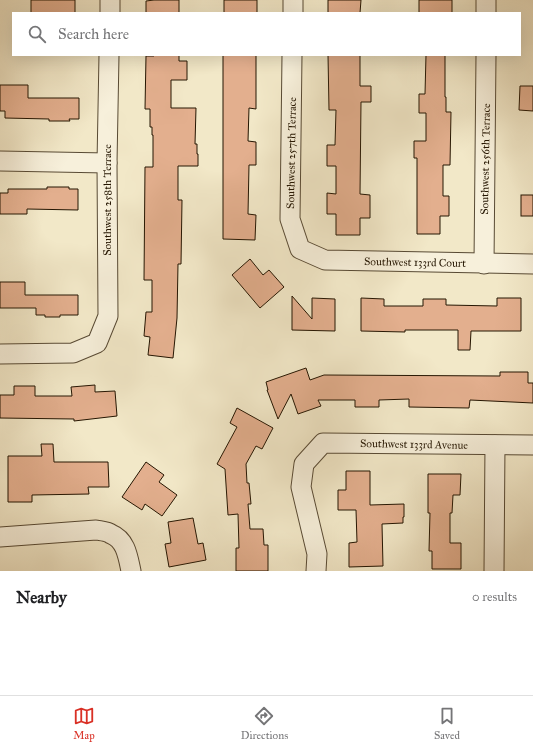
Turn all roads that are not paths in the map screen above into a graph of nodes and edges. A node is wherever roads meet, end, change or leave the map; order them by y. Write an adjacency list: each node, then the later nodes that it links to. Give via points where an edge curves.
1 (110, 0): 4 (street)
2 (293, 0): 5 (street)
3 (486, 0): 6 (street)
4 (110, 12)
5 (293, 12)
6 (486, 12)
7 (109, 56): 11 (street, Southwest 258th Terrace)
8 (292, 56): 12 (street, Southwest 257th Terrace, via 290,220)
9 (486, 56): 13 (street, Southwest 256th Terrace)
10 (0, 161): 11 (street)
11 (107, 163): 15 (street, Southwest 258th Terrace, via 108,316 96,344 73,353)
12 (300, 249): 13 (street, Southwest 133rd Court, via 325,260)
13 (484, 264): 14 (street, Southwest 133rd Court)
14 (533, 264)
15 (0, 354)
16 (495, 445): 17 (street, Southwest 133rd Avenue); 20 (street, Southwest 133rd Avenue, via 323,443 304,464 301,487 317,554); 21 (street)
17 (533, 445)
18 (0, 537): 19 (street, via 96,530 111,533 126,548)
19 (131, 571)
20 (316, 571)
21 (494, 571)

